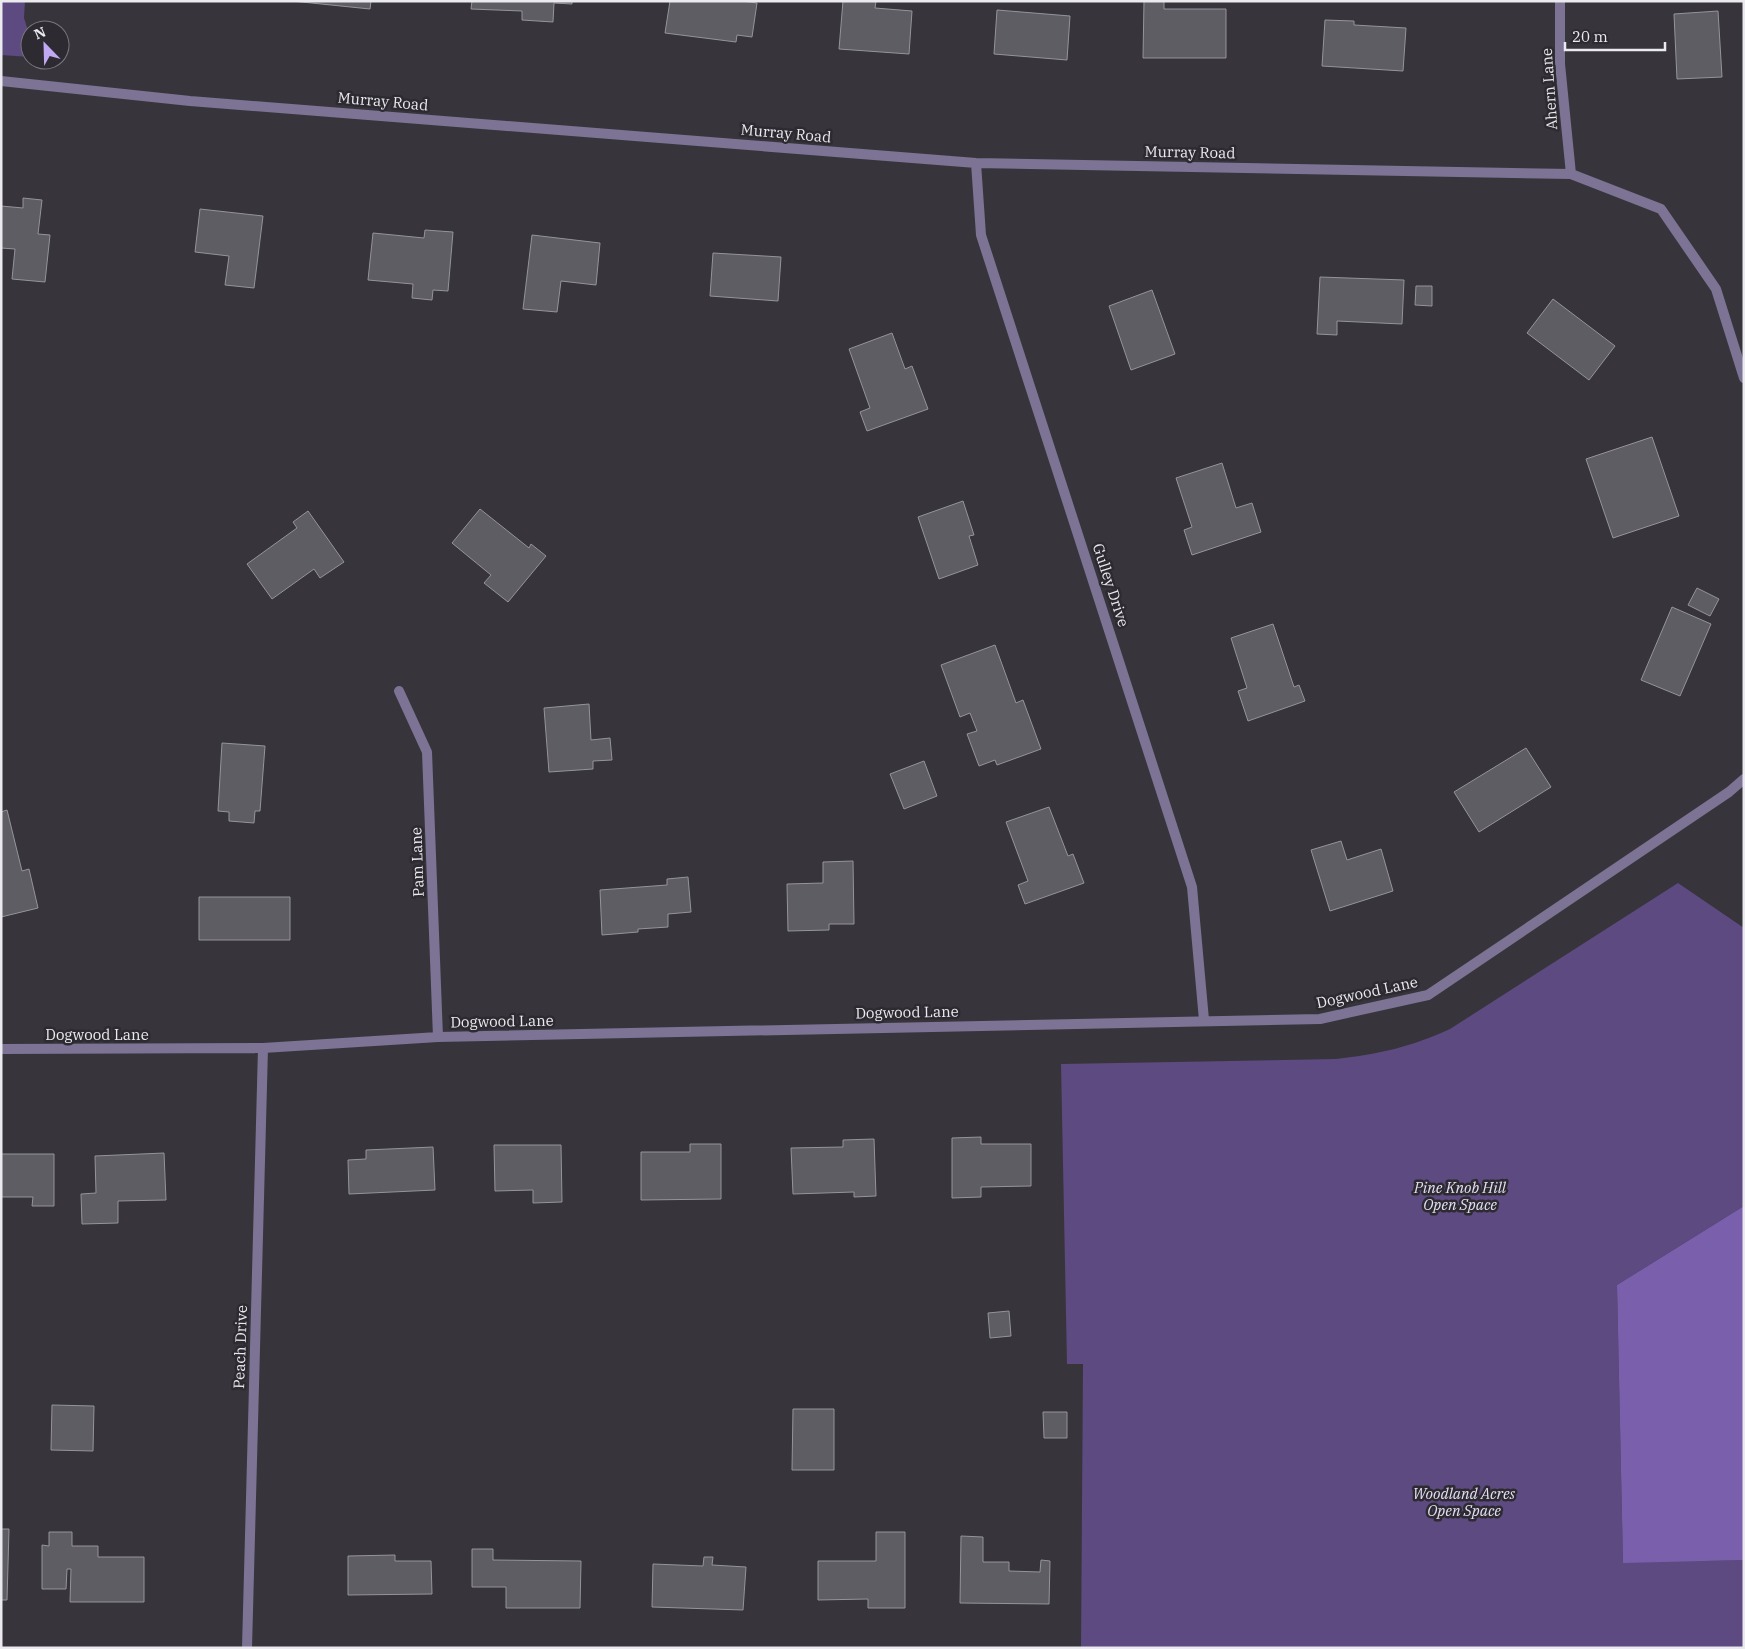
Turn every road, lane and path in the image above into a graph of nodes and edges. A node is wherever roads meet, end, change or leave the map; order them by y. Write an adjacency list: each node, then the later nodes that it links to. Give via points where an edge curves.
1 (1560, 1): 4 (street, Ahern Lane, via 1560,64)
2 (1, 81): 3 (street, Murray Road, via 190,101)
3 (976, 163): 4 (street, Murray Road); 8 (street, Gulley Drive, via 982,235 1192,887)
4 (1571, 174): 5 (street, via 1662,209 1716,289)
5 (1744, 378)
6 (399, 691): 9 (street, Pam Lane, via 428,752)
7 (1744, 779): 8 (street, Dogwood Lane, via 1428,995 1320,1019)
8 (1204, 1020): 9 (street, Dogwood Lane)
9 (438, 1037): 10 (street, Dogwood Lane)
10 (263, 1048): 11 (street, Dogwood Lane); 12 (street, Peach Drive)
11 (1, 1049)
12 (247, 1648)

